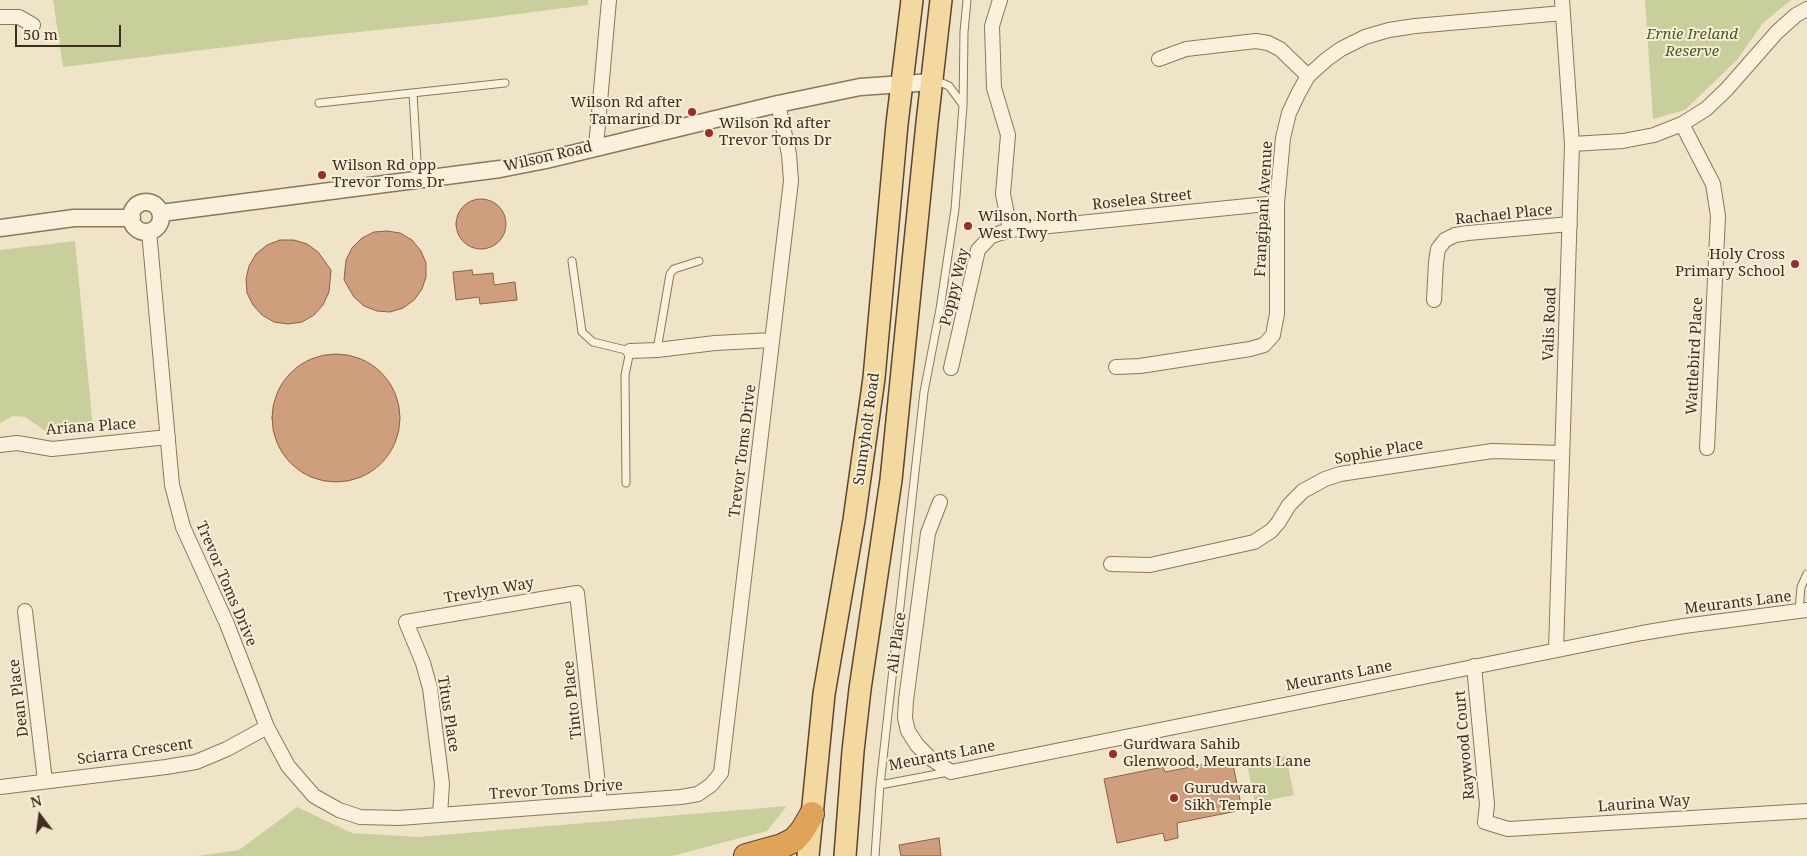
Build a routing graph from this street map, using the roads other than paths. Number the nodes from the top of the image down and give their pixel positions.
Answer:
1 (610, 0) edge
2 (912, 0) edge
3 (941, 0) edge
4 (967, 0) edge
5 (1000, 1) edge
6 (1562, 7) edge
7 (1807, 9) edge
8 (0, 17) edge
9 (33, 25) dead end
10 (1159, 59) dead end
11 (1308, 76) junction
12 (932, 82) junction
13 (505, 83) dead end
14 (902, 84) junction
15 (412, 93) junction
16 (319, 103) dead end
17 (778, 104) junction
18 (963, 106) junction
19 (1682, 124) junction
20 (1572, 144) junction
21 (596, 147) junction
22 (418, 179) junction
23 (1278, 203) junction
24 (161, 213) junction
25 (132, 218) junction
26 (1570, 224) junction
27 (0, 228) edge
28 (1010, 230) junction
29 (149, 231) junction
30 (699, 261) dead end
31 (572, 262) dead end
32 (1434, 300) dead end
33 (772, 340) junction
34 (657, 350) junction
35 (630, 351) junction
36 (951, 368) dead end
37 (1116, 368) dead end
38 (168, 437) junction
39 (0, 446) edge
40 (1707, 448) dead end
41 (1562, 453) junction
42 (626, 482) dead end
43 (940, 502) dead end
44 (1111, 564) dead end
45 (1807, 574) edge
46 (577, 593) joint
47 (25, 611) dead end
48 (1803, 611) edge
49 (406, 622) joint
50 (1556, 650) junction
51 (1474, 666) junction
52 (267, 727) junction
53 (951, 772) junction
54 (45, 781) junction
55 (880, 785) junction
56 (0, 787) edge
57 (600, 803) junction
58 (1807, 811) edge
59 (812, 814) junction
60 (440, 815) junction
61 (1485, 822) joint
62 (746, 856) edge
63 (808, 856) edge
64 (844, 856) edge
65 (875, 856) edge

1 - 21 street
2 - 14 main road, Sunnyholt Road
3 - 12 main road, Sunnyholt Road
4 - 18 lane
5 - 28 street
6 - 11 street, Frangipani Avenue
6 - 20 street, Valis Road
7 - 19 street
8 - 9 street
10 - 11 street
11 - 23 street, Frangipani Avenue
12 - 14 street, Wilson Road
12 - 18 lane
12 - 64 main road, Sunnyholt Road
13 - 15 lane
14 - 17 street, Wilson Road
14 - 59 main road, Sunnyholt Road
15 - 16 lane
15 - 22 lane
17 - 21 street, Wilson Road
17 - 33 street, Trevor Toms Drive
18 - 55 lane
19 - 20 street
19 - 40 street, Wattlebird Place
20 - 26 street, Valis Road
21 - 22 street, Wilson Road
22 - 24 street, Wilson Road
23 - 28 street, Roselea Street
23 - 37 street, Frangipani Avenue
24 - 25 street
24 - 29 street
25 - 27 street
25 - 29 street
26 - 32 street, Rachael Place
26 - 41 street, Valis Road
28 - 36 street, Poppy Way
29 - 38 street, Trevor Toms Drive
30 - 34 lane
31 - 35 lane
33 - 34 street
33 - 57 street, Trevor Toms Drive
34 - 35 street
35 - 42 lane
38 - 39 street, Ariana Place
38 - 52 street, Trevor Toms Drive
41 - 44 street, Sophie Place
41 - 50 street, Valis Road
43 - 53 street, Ali Place
45 - 48 lane
46 - 49 street, Trevlyn Way
46 - 57 street, Tinto Place
47 - 54 street, Dean Place
48 - 50 street, Meurants Lane
49 - 60 street, Titus Place
50 - 51 street, Meurants Lane
51 - 53 street, Meurants Lane
51 - 61 street, Raywood Court
52 - 54 street, Sciarra Crescent
52 - 60 street, Trevor Toms Drive
53 - 55 lane, Meurants Lane
54 - 56 street, Sciarra Crescent
55 - 65 lane
57 - 60 street, Trevor Toms Drive
58 - 61 street, Laurina Way
59 - 62 highway
59 - 63 main road, Sunnyholt Road

